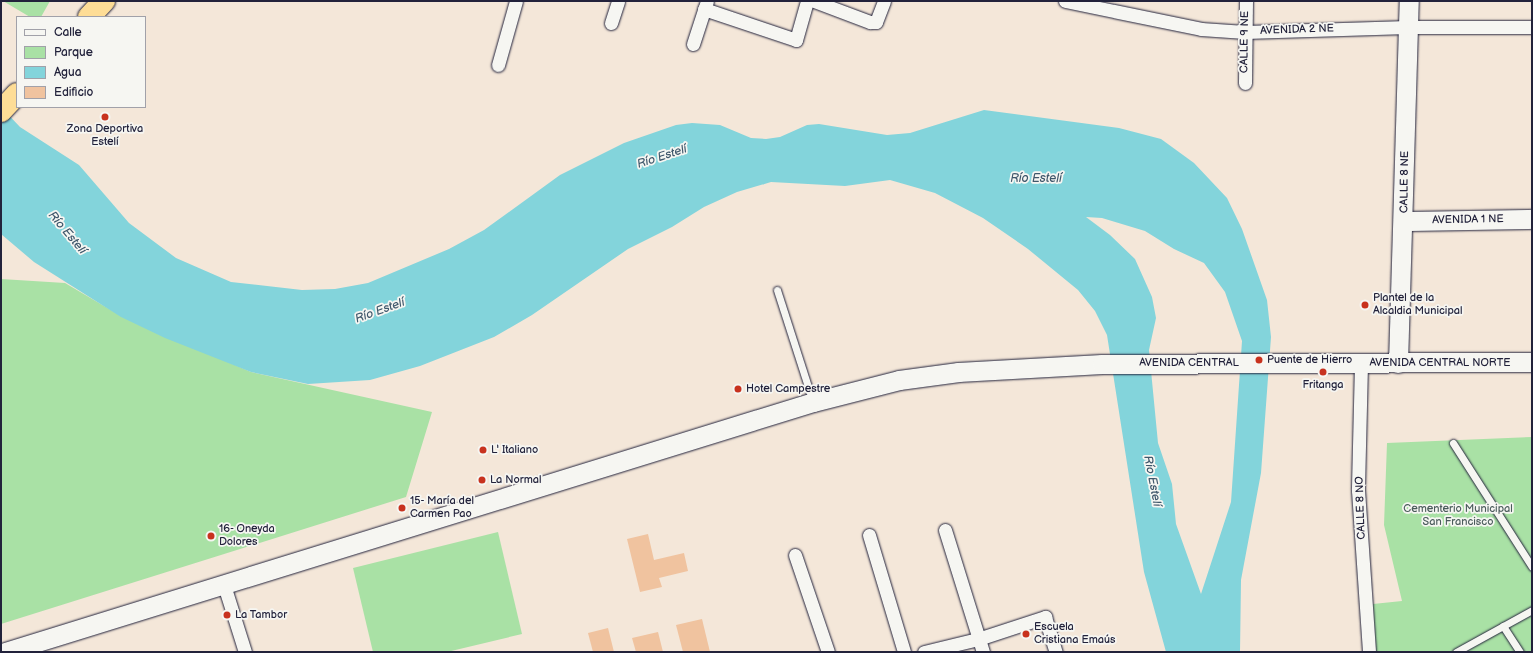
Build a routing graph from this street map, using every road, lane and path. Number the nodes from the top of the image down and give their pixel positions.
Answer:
1 (104, 1) edge
2 (516, 1) edge
3 (618, 1) edge
4 (807, 1) edge
5 (814, 1) edge
6 (884, 1) edge
7 (1065, 1) edge
8 (1246, 1) edge
9 (1409, 1) edge
10 (705, 5) edge
11 (90, 16) edge
12 (611, 23) dead end
13 (1408, 27) junction
14 (1532, 27) edge
15 (1246, 32) junction
16 (692, 44) dead end
17 (498, 65) dead end
18 (1245, 83) dead end
19 (16, 95) edge
20 (1, 111) edge
21 (1532, 219) edge
22 (1404, 221) junction
23 (777, 290) dead end
24 (1299, 362) joint
25 (1532, 362) edge
26 (1398, 363) junction
27 (1362, 364) junction
28 (813, 402) junction
29 (1453, 443) dead end
30 (945, 530) dead end
31 (869, 535) dead end
32 (795, 555) dead end
33 (1532, 567) edge
34 (224, 585) junction
35 (1532, 610) edge
36 (1504, 626) junction
37 (978, 639) junction
38 (5, 652) edge
39 (245, 652) edge
40 (828, 652) edge
41 (904, 652) edge
42 (924, 652) edge
43 (983, 652) edge
44 (1056, 652) edge
45 (1369, 652) edge
46 (1456, 652) edge
47 (1520, 652) edge

1 - 11 highway
2 - 17 street
3 - 12 street
4 - 10 street
5 - 6 street
7 - 15 street, AVENIDA 2 NE
8 - 15 street, CALLE 9 NE
9 - 13 street, CALLE 8 NE
10 - 16 street
13 - 14 street, AVENIDA 2 NE
13 - 15 street, AVENIDA 2 NE
13 - 22 street, CALLE 8 NE
15 - 18 street, CALLE 9 NE
19 - 20 highway
21 - 22 street, AVENIDA 1 NE
22 - 26 street, CALLE 8 NE
23 - 28 lane
24 - 27 street, AVENIDA CENTRAL NORTE
24 - 28 street, AVENIDA CENTRAL
25 - 26 street, AVENIDA CENTRAL NORTE
26 - 27 street, AVENIDA CENTRAL NORTE
27 - 45 street, CALLE 8 NO
28 - 34 street, AVENIDA CENTRAL
29 - 33 lane
30 - 37 street
31 - 41 street
32 - 40 street
34 - 38 street, AVENIDA CENTRAL
34 - 39 street
35 - 36 lane
36 - 46 lane
36 - 47 lane
37 - 42 street
37 - 43 street
37 - 44 street

